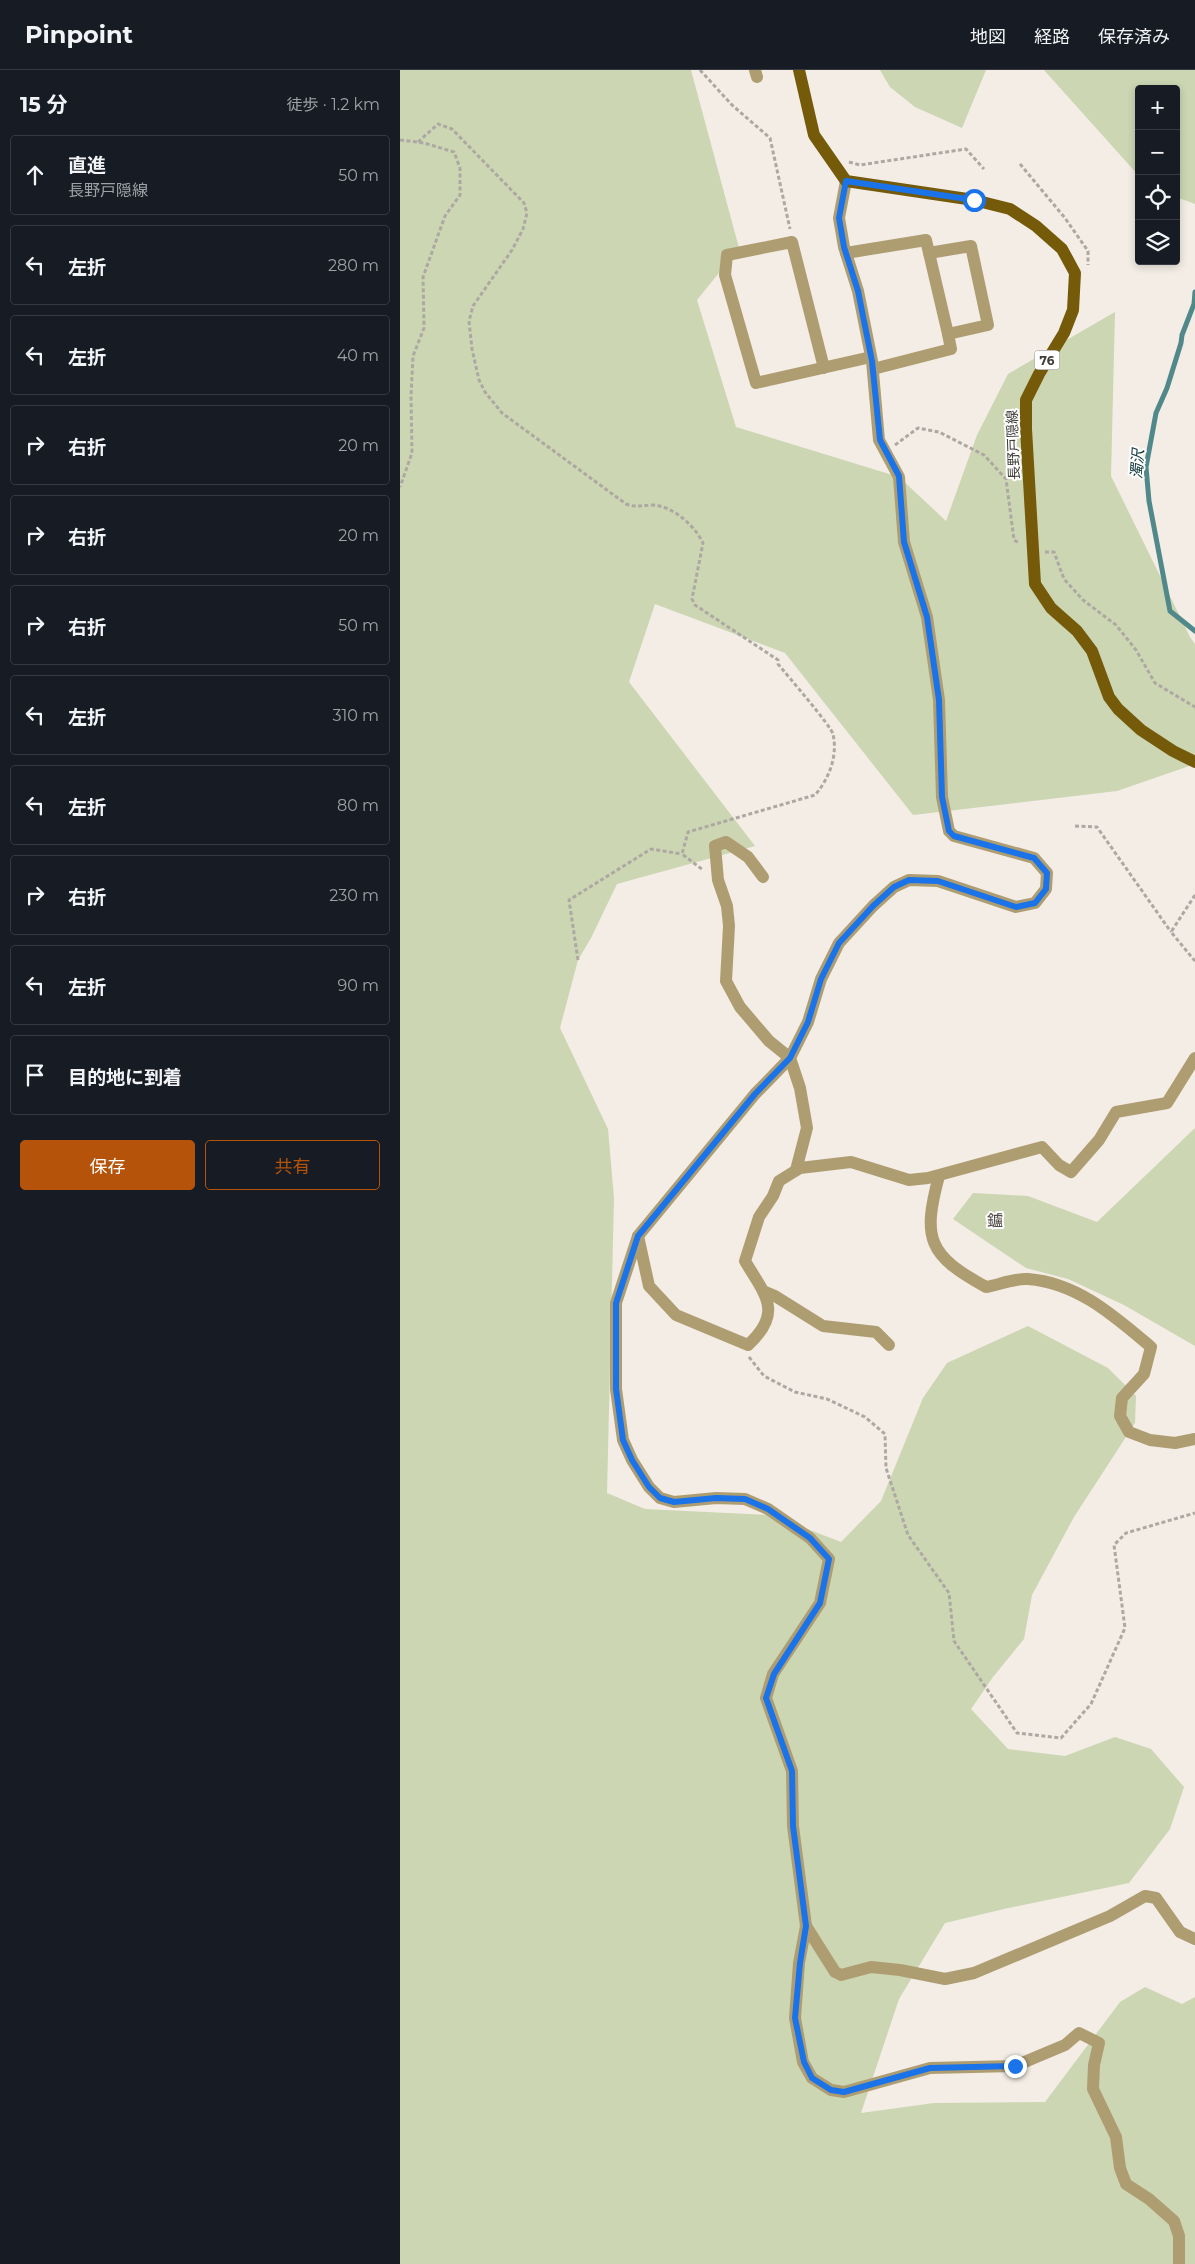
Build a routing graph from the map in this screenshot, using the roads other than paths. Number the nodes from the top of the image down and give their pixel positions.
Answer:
1 (799, 70) edge
2 (846, 181) junction
3 (929, 253) junction
4 (846, 254) junction
5 (948, 334) junction
6 (872, 363) junction
7 (824, 368) junction
8 (1195, 762) edge
9 (763, 877) dead end
10 (790, 1058) junction
11 (1195, 1058) edge
12 (796, 1170) junction
13 (939, 1176) junction
14 (638, 1236) junction
15 (763, 1291) junction
16 (889, 1345) dead end
17 (1195, 1439) edge
18 (806, 1926) junction
19 (1195, 1939) edge
20 (1179, 2264) edge

1 - 2 main road
2 - 4 street
2 - 8 main road, 長野戸隠線 / 76
3 - 4 street
3 - 5 street
3 - 5 street
4 - 6 street
5 - 6 street
6 - 7 street
6 - 10 street
7 - 7 street
9 - 10 street
10 - 12 street
10 - 14 street
11 - 13 street
12 - 13 street
12 - 15 street
13 - 17 street
14 - 15 street
14 - 18 street
15 - 16 street
18 - 19 street
18 - 20 street

